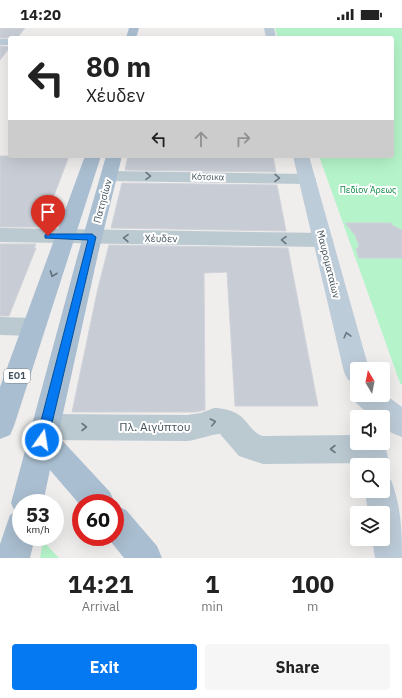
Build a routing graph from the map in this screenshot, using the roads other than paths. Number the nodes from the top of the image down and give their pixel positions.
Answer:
1 (92, 158) edge
2 (113, 158) edge
3 (302, 158) edge
4 (108, 176) junction
5 (307, 178) junction
6 (0, 236) edge
7 (67, 237) junction
8 (92, 237) junction
9 (323, 240) junction
10 (0, 326) edge
11 (33, 327) junction
12 (354, 362) edge
13 (373, 402) edge
14 (402, 424) edge
15 (0, 426) edge
16 (44, 434) junction
17 (373, 452) edge
18 (29, 494) edge
19 (92, 494) edge
20 (381, 498) edge
21 (124, 532) edge
22 (16, 546) edge
23 (13, 558) edge
24 (146, 558) edge
25 (392, 558) edge

1 - 7 main road, ΕΟ1
2 - 4 main road, Πατησίων
3 - 5 main road, Μαυροματαίων
4 -> 5 street, Κότσικα
4 - 8 main road, Πατησίων
5 - 9 main road, Μαυροματαίων
6 - 7 street, Χέυδεν
7 - 8 street, Χέυδεν
7 -> 11 main road, ΕΟ1
9 -> 8 street, Χέυδεν
8 - 16 main road, Πατησίων
12 -> 9 main road, Μαυροματαίων
10 - 11 street
11 - 15 main road, ΕΟ1
13 - 14 main road
16 - 17 street, Πλ. Αιγύπτου
16 - 18 main road, Πατησίων
16 - 19 main road
20 - 25 main road
21 - 24 main road
22 - 23 main road

